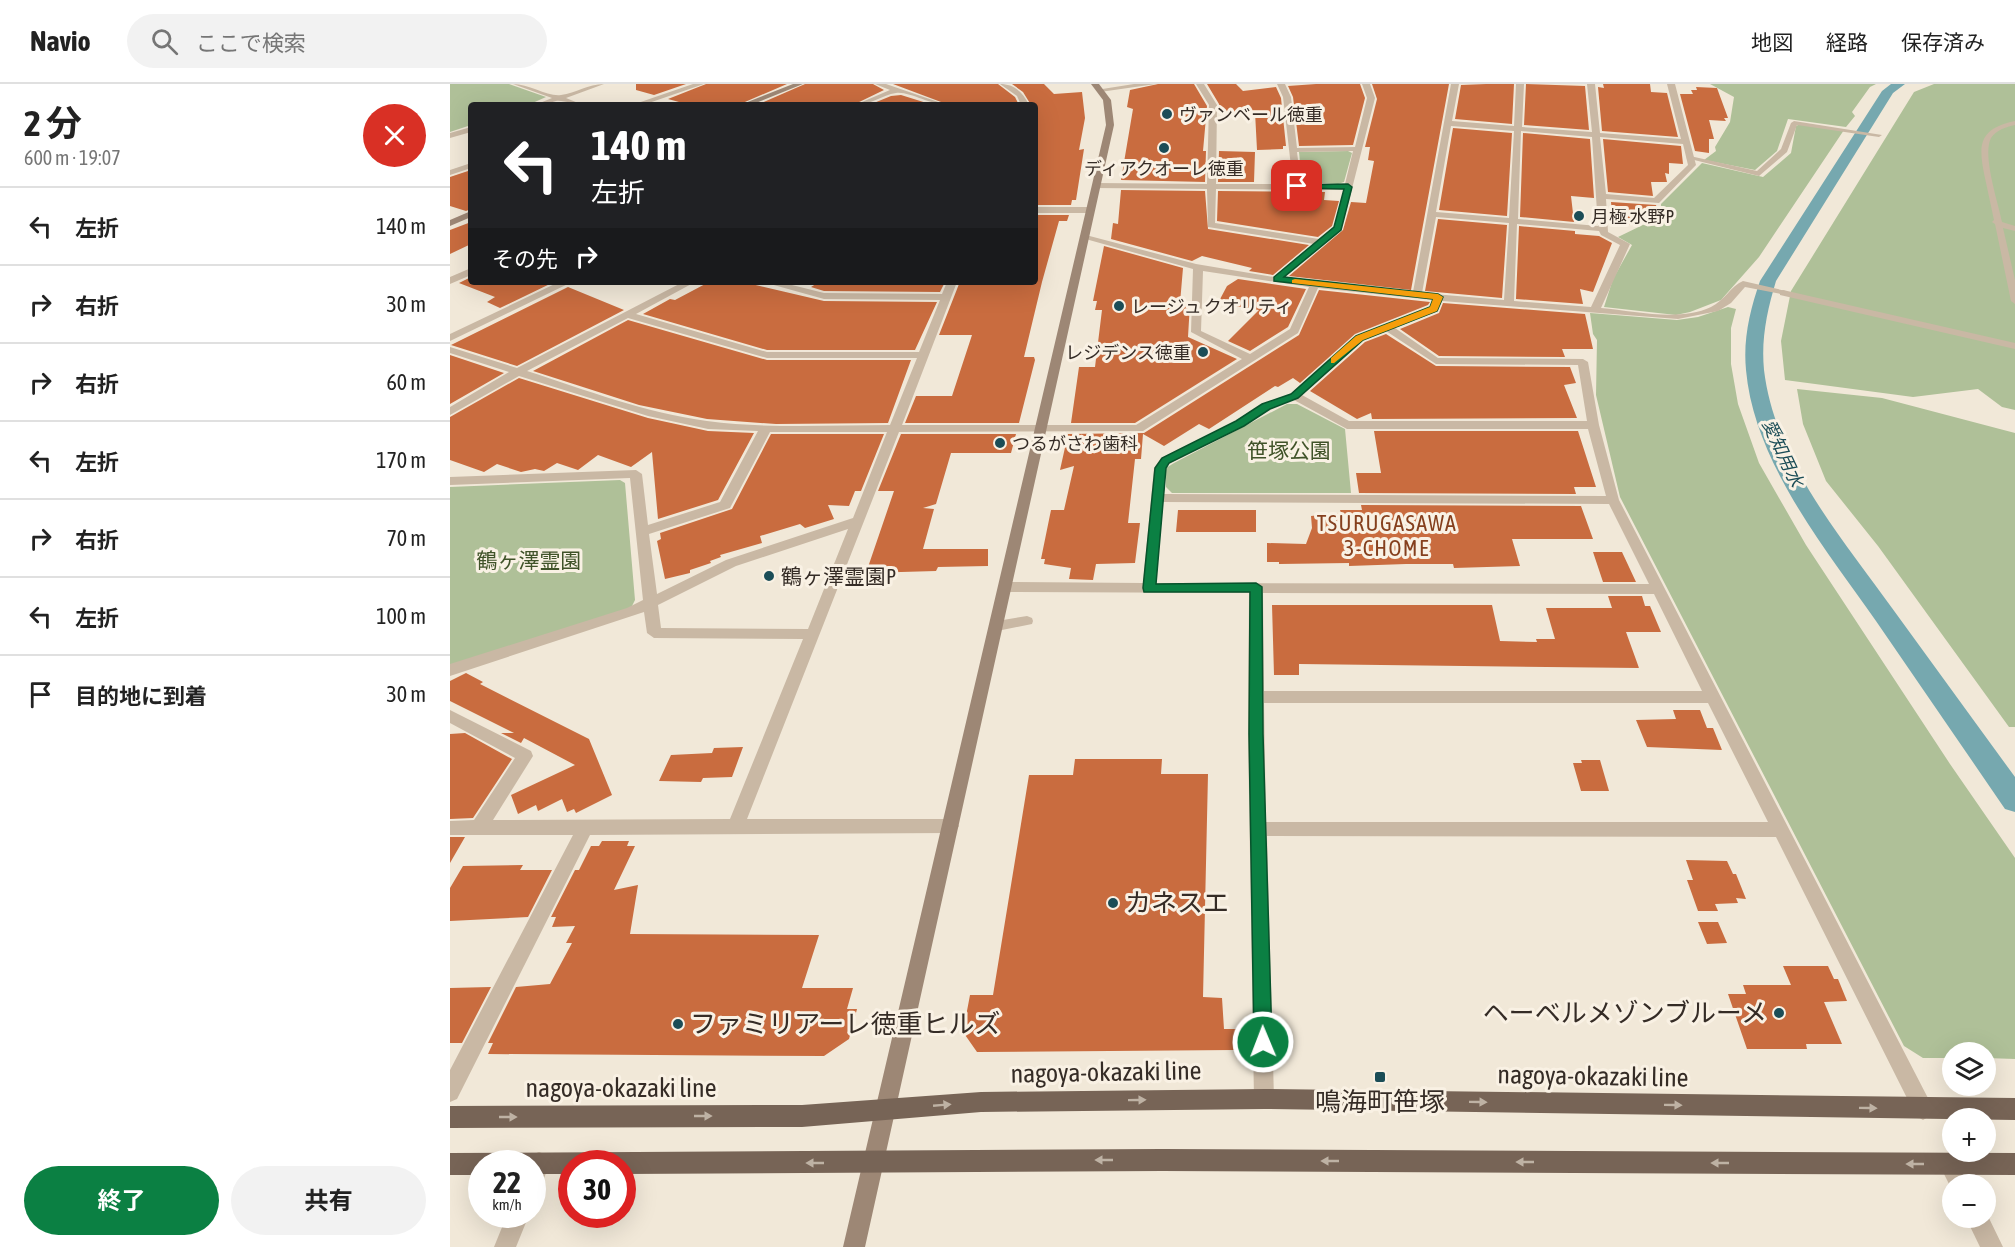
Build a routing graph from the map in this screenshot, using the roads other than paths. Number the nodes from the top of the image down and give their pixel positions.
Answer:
1 (517, 84) edge
2 (600, 84) edge
3 (700, 84) edge
4 (799, 84) edge
5 (879, 84) edge
6 (1004, 84) edge
7 (1152, 84) edge
8 (1200, 84) edge
9 (1281, 84) edge
10 (1366, 84) edge
11 (1455, 84) edge
12 (1520, 84) edge
13 (1591, 84) edge
14 (1671, 84) edge
15 (1098, 87) edge
16 (897, 90) junction
17 (558, 98) junction
18 (547, 102) edge
19 (570, 102) edge
20 (645, 102) edge
21 (752, 102) edge
22 (867, 102) edge
23 (934, 102) edge
24 (1023, 102) edge
25 (1448, 123) junction
26 (2015, 123) edge
27 (1519, 129) junction
28 (468, 130) edge
29 (1596, 135) junction
30 (1879, 135) dead end
31 (450, 136) edge
32 (1686, 142) junction
33 (1358, 149) junction
34 (1293, 150) junction
35 (1690, 158) junction
36 (468, 166) edge
37 (450, 173) edge
38 (1097, 186) junction
39 (1297, 186) junction
40 (1211, 187) junction
41 (1348, 187) junction
42 (1602, 196) junction
43 (1038, 210) edge
44 (1091, 210) junction
45 (1432, 214) junction
46 (468, 215) edge
47 (1514, 221) junction
48 (1996, 222) junction
49 (450, 223) edge
50 (1603, 229) junction
51 (2015, 229) edge
52 (1085, 236) junction
53 (1322, 242) junction
54 (1198, 266) junction
55 (468, 272) edge
56 (1277, 279) junction
57 (450, 281) edge
58 (1315, 284) junction
59 (561, 285) edge
60 (684, 285) edge
61 (780, 285) edge
62 (951, 285) edge
63 (1783, 293) joint
64 (1417, 296) junction
65 (946, 297) junction
66 (1438, 297) junction
67 (2015, 301) edge
68 (1509, 303) junction
69 (1595, 310) junction
70 (627, 315) junction
71 (1387, 327) junction
72 (450, 338) edge
73 (2015, 346) edge
74 (450, 350) edge
75 (924, 355) junction
76 (1251, 359) junction
77 (519, 371) junction
78 (1294, 396) junction
79 (450, 411) edge
80 (1593, 425) junction
81 (1043, 427) junction
82 (766, 428) junction
83 (895, 428) junction
84 (450, 481) edge
85 (1158, 498) junction
86 (1613, 500) junction
87 (858, 521) junction
88 (642, 532) junction
89 (1006, 587) junction
90 (1256, 587) junction
91 (1149, 588) junction
92 (1658, 589) junction
93 (651, 603) junction
94 (1026, 624) dead end
95 (997, 626) junction
96 (812, 634) junction
97 (450, 670) edge
98 (1256, 697) junction
99 (1712, 697) junction
100 (450, 716) edge
101 (736, 826) junction
102 (951, 826) junction
103 (450, 828) edge
104 (479, 828) junction
105 (585, 828) junction
106 (1258, 829) junction
107 (1780, 830) junction
108 (450, 1092) edge
109 (1264, 1099) junction
110 (1923, 1109) junction
111 (2015, 1109) edge
112 (884, 1111) junction
113 (450, 1117) edge
114 (873, 1162) junction
115 (450, 1164) edge
116 (1950, 1164) junction
117 (2015, 1164) edge
118 (468, 1166) edge
119 (546, 1172) edge
120 (1955, 1174) edge
121 (513, 1228) edge
122 (1982, 1228) edge
123 (505, 1247) edge
124 (854, 1247) edge
125 (1992, 1247) edge

1 - 17 street
2 - 17 street
3 - 20 street
4 - 21 street
5 - 16 street
6 - 24 street
7 - 15 street
8 - 40 street
9 - 34 street
10 - 33 street
11 - 25 street
12 - 27 street
13 - 29 street
14 - 32 street
15 - 38 street
16 - 22 street
16 - 23 street
17 - 18 street
17 - 19 street
25 - 27 street
25 - 45 street
26 - 48 lane
27 - 29 street
27 - 47 street
28 - 31 street
29 - 32 street
29 - 42 street
30 - 35 lane
32 - 35 street
33 - 34 street
33 - 41 street
34 - 39 street
35 - 42 street
36 - 37 street
38 - 40 street
38 - 44 street
39 - 40 street
39 - 41 street
40 - 53 street
41 - 53 street
42 - 50 street
43 - 44 street
44 - 52 street
45 - 47 street
45 - 64 street
46 - 49 street
47 - 50 street
47 - 68 street
48 - 51 lane
48 - 67 lane
50 - 69 street
52 - 54 street
52 - 81 street
53 - 56 street
54 - 56 street
54 - 76 street
55 - 57 street
56 - 58 street
58 - 64 street
58 - 76 street
59 - 72 street
60 - 70 street
61 - 65 street
62 - 65 street
63 - 69 street
63 - 73 lane
64 - 66 street
65 - 75 street
66 - 68 street
66 - 71 street
68 - 69 street
70 - 75 street
70 - 77 street
71 - 78 street
71 - 80 street
74 - 77 street
75 - 83 street
76 - 81 street
77 - 79 street
77 - 82 street
78 - 80 street
78 - 85 street
80 - 86 street
81 - 83 street
81 - 89 street
82 - 83 street
82 - 88 street
83 - 87 street
84 - 88 street
85 - 86 street
85 - 91 street
86 - 92 street
87 - 93 street
87 - 96 street
88 - 93 street
89 - 91 street
89 - 95 street
90 - 91 street
90 - 92 street
90 - 98 street
92 - 99 street
93 - 96 street
93 - 97 street
94 - 95 lane
95 - 102 street
96 - 101 street
98 - 99 street
98 - 106 street
99 - 107 street
100 - 104 street
101 - 102 street
101 - 105 street
102 - 112 street
103 - 104 street
104 - 105 street
105 - 108 street
106 - 107 street
106 - 109 street
107 - 110 street
109 -> 110 main road, nagoya-okazaki line
112 -> 109 main road, nagoya-okazaki line
110 - 111 main road, nagoya-okazaki line
113 -> 112 main road, nagoya-okazaki line
112 - 114 street
116 -> 114 main road
114 -> 119 main road
114 - 124 street
115 - 118 main road
116 - 117 main road
116 - 120 street
121 - 123 street
122 - 125 street

